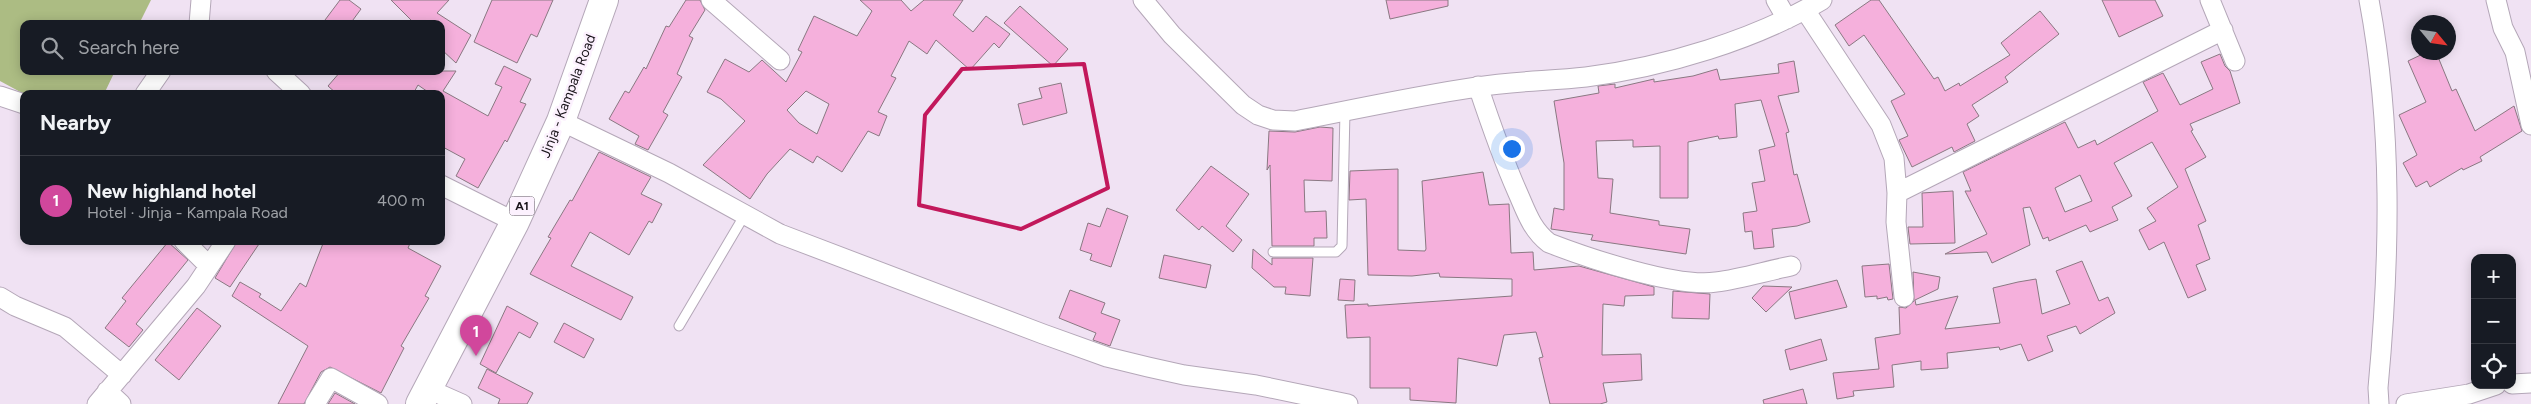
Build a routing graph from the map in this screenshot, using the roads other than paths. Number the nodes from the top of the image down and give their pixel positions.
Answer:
1 (201, 0) edge
2 (604, 0) edge
3 (712, 0) edge
4 (1143, 0) edge
5 (1776, 0) edge
6 (1822, 0) edge
7 (2210, 0) edge
8 (2369, 0) edge
9 (2496, 0) edge
10 (1805, 10) junction
11 (1787, 19) junction
12 (199, 20) edge
13 (2223, 30) junction
14 (2523, 52) edge
15 (780, 60) dead end
16 (2235, 60) dead end
17 (158, 75) edge
18 (280, 75) edge
19 (1478, 86) junction
20 (148, 90) edge
21 (297, 90) edge
22 (0, 96) edge
23 (20, 103) edge
24 (1345, 111) junction
25 (561, 121) junction
26 (2531, 125) edge
27 (445, 187) edge
28 (1897, 193) junction
29 (744, 216) junction
30 (515, 222) junction
31 (188, 245) edge
32 (223, 245) edge
33 (1273, 252) dead end
34 (208, 266) junction
35 (1791, 266) dead end
36 (1904, 296) dead end
37 (0, 297) edge
38 (679, 326) dead end
39 (122, 375) junction
40 (2531, 383) edge
41 (2516, 384) edge
42 (2484, 389) edge
43 (424, 396) edge
44 (108, 400) edge
45 (315, 404) edge
46 (378, 404) edge
47 (462, 404) edge
48 (1348, 404) edge
49 (2379, 404) edge
50 (2406, 404) edge

1 - 12 street
2 - 25 highway, Jinja - Kampala Road / A1
3 - 15 street
4 - 24 street
5 - 11 street
6 - 10 street
7 - 13 street
8 - 49 street
9 - 14 street
10 - 11 street
10 - 28 street
11 - 19 street
13 - 16 street
13 - 28 street
14 - 26 street
17 - 20 street
18 - 21 street
19 - 24 street
19 - 35 street
22 - 23 street
24 - 33 lane
25 - 29 street
25 - 30 highway, Jinja - Kampala Road / A1
27 - 30 street
28 - 36 street
29 - 38 lane
29 - 48 street
30 - 43 highway, Jinja - Kampala Road / A1
31 - 34 street
32 - 34 street
34 - 39 street
37 - 39 street
39 - 44 street
40 - 41 street
42 - 50 street
43 - 47 street
45 - 46 street

